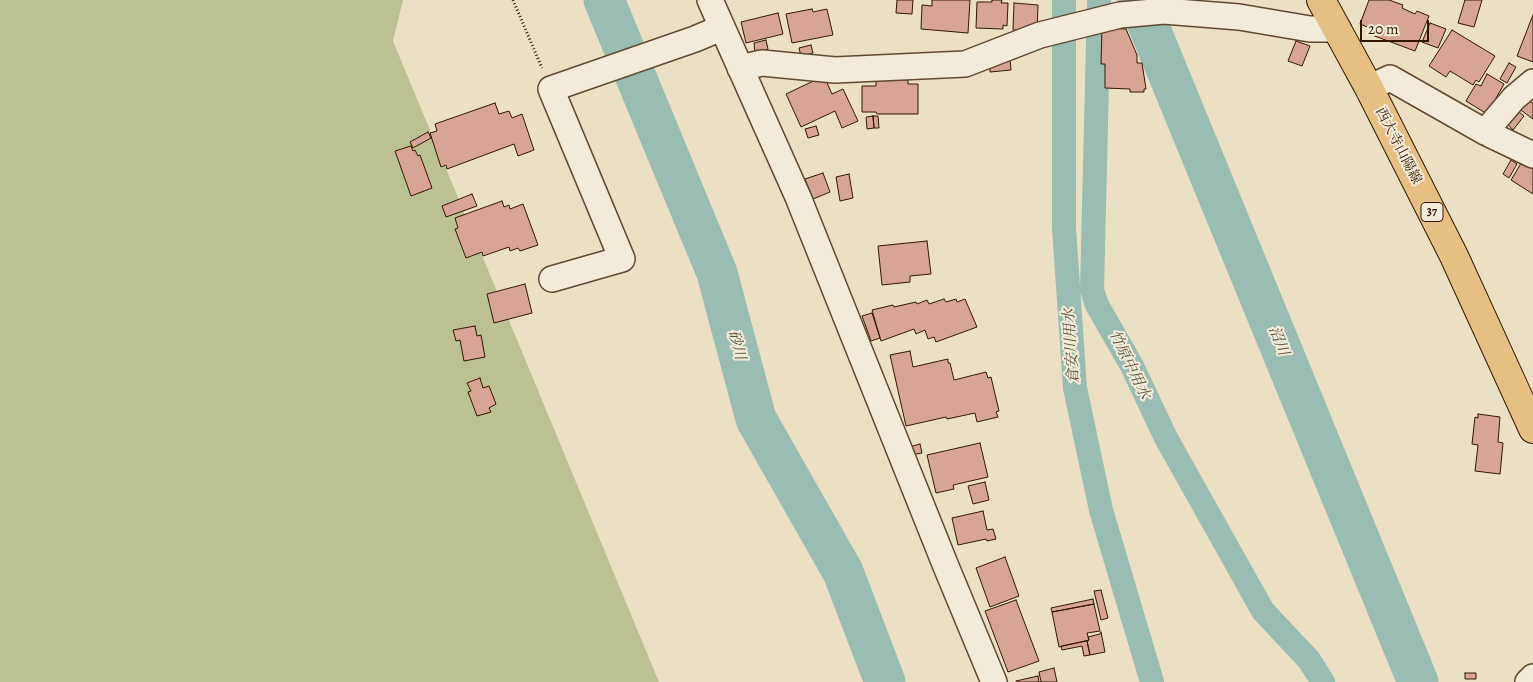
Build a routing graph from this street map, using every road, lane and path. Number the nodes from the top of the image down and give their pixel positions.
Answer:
1 (513, 0) edge
2 (710, 0) edge
3 (1321, 0) edge
4 (721, 28) junction
5 (1338, 29) junction
6 (740, 68) junction
7 (1533, 82) edge
8 (556, 87) junction
9 (1369, 88) junction
10 (1485, 132) junction
11 (1533, 155) edge
12 (552, 279) dead end
13 (1533, 430) edge
14 (1533, 677) edge
15 (994, 682) edge
16 (1528, 682) edge

1 - 8 path
2 - 4 street
3 - 5 main road, 西大寺山陽線 / 37
4 - 6 street
4 - 8 street
5 - 6 street
5 - 9 main road, 西大寺山陽線 / 37
6 - 15 street
7 - 10 street
8 - 12 street
9 - 10 street
9 - 13 main road, 西大寺山陽線 / 37
10 - 11 street
14 - 16 street

